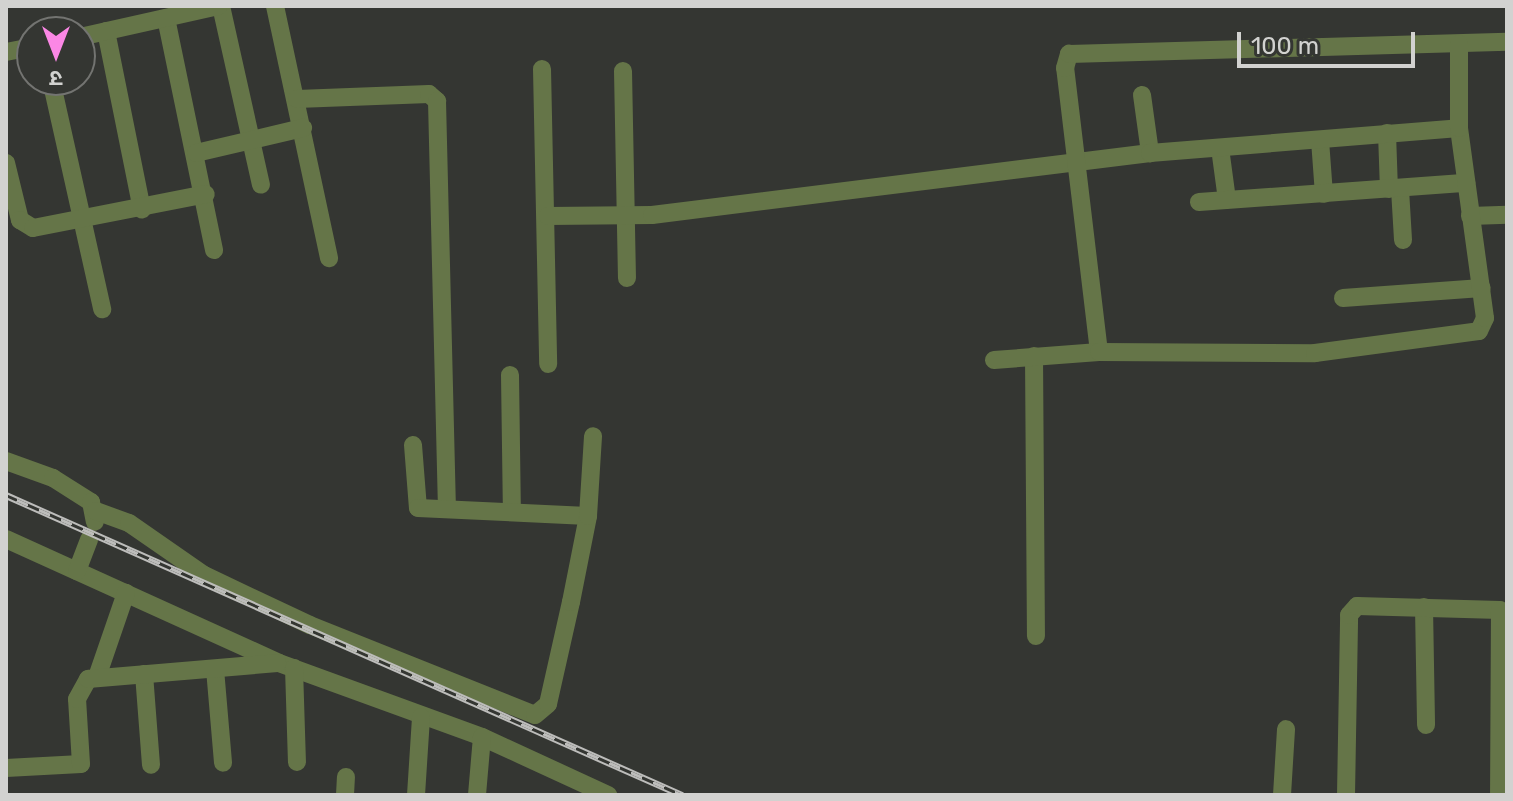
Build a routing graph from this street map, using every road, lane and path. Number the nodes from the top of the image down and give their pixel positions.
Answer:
1 (220, 6) edge
2 (275, 6) edge
3 (166, 18) junction
4 (106, 31) junction
5 (96, 33) edge
6 (1507, 42) edge
7 (1459, 44) junction
8 (542, 69) dead end
9 (623, 71) dead end
10 (1142, 95) dead end
11 (54, 96) edge
12 (297, 99) junction
13 (303, 128) junction
14 (1459, 128) junction
15 (1387, 133) junction
16 (251, 140) junction
17 (1320, 140) junction
18 (1220, 148) junction
19 (196, 153) junction
20 (1150, 153) junction
21 (6, 163) edge
22 (1080, 166) junction
23 (1466, 183) junction
24 (261, 185) dead end
25 (1395, 189) junction
26 (206, 194) junction
27 (1324, 194) junction
28 (1227, 200) junction
29 (1199, 202) dead end
30 (142, 209) junction
31 (625, 215) junction
32 (1507, 215) edge
33 (548, 216) junction
34 (1470, 216) junction
35 (80, 220) junction
36 (1403, 240) dead end
37 (214, 250) dead end
38 (329, 258) dead end
39 (627, 278) dead end
40 (1482, 288) junction
41 (1343, 298) dead end
42 (102, 309) dead end
43 (1099, 352) junction
44 (1034, 356) junction
45 (994, 360) dead end
46 (548, 364) dead end
47 (510, 375) dead end
48 (593, 436) dead end
49 (413, 445) dead end
50 (6, 461) edge
51 (447, 508) junction
52 (512, 512) junction
53 (588, 516) junction
54 (93, 524) junction
55 (6, 539) edge
56 (77, 571) junction
57 (126, 593) junction
58 (1424, 607) junction
59 (1036, 636) dead end
60 (287, 665) junction
61 (215, 669) junction
62 (144, 674) junction
63 (97, 677) junction
64 (421, 717) junction
65 (1426, 725) dead end
66 (1286, 729) dead end
67 (482, 737) junction
68 (297, 762) dead end
69 (223, 763) dead end
70 (151, 765) dead end
71 (6, 768) edge
72 (416, 795) edge
73 (477, 795) edge
74 (608, 795) edge
75 (1282, 795) edge
76 (1346, 795) edge
77 (1499, 795) edge

1 - 3 street
1 - 16 street
2 - 12 street
3 - 4 street
3 - 19 street
4 - 5 street
4 - 30 street
6 - 7 street
7 - 14 street
7 - 22 street
8 - 33 street
9 - 31 street
10 - 20 street
11 - 35 street
12 - 13 street
12 - 51 street
13 - 16 street
13 - 38 street
14 - 15 street
14 - 23 street
15 - 17 street
15 - 25 street
16 - 19 street
16 - 24 street
17 - 18 street
17 - 27 street
18 - 20 street
18 - 28 street
19 - 26 street
20 - 22 street
21 - 35 street
22 - 31 street
22 - 43 street
23 - 25 street
23 - 34 street
25 - 27 street
25 - 36 street
26 - 30 street
26 - 37 street
27 - 28 street
28 - 29 street
30 - 35 street
31 - 33 street
31 - 39 street
32 - 34 street
33 - 46 street
34 - 40 street
35 - 42 street
40 - 41 street
40 - 43 street
43 - 44 street
44 - 45 street
44 - 59 street
47 - 52 street
48 - 53 street
49 - 51 street
50 - 54 street
51 - 52 street
52 - 53 street
53 - 54 street
54 - 56 street
55 - 56 street
56 - 57 street
57 - 60 street
57 - 63 street
58 - 65 street
58 - 76 street
58 - 77 street
60 - 61 street
60 - 64 street
60 - 68 street
61 - 62 street
61 - 69 street
62 - 63 street
62 - 70 street
63 - 71 street
64 - 67 street
64 - 72 street
66 - 75 street
67 - 73 street
67 - 74 street

